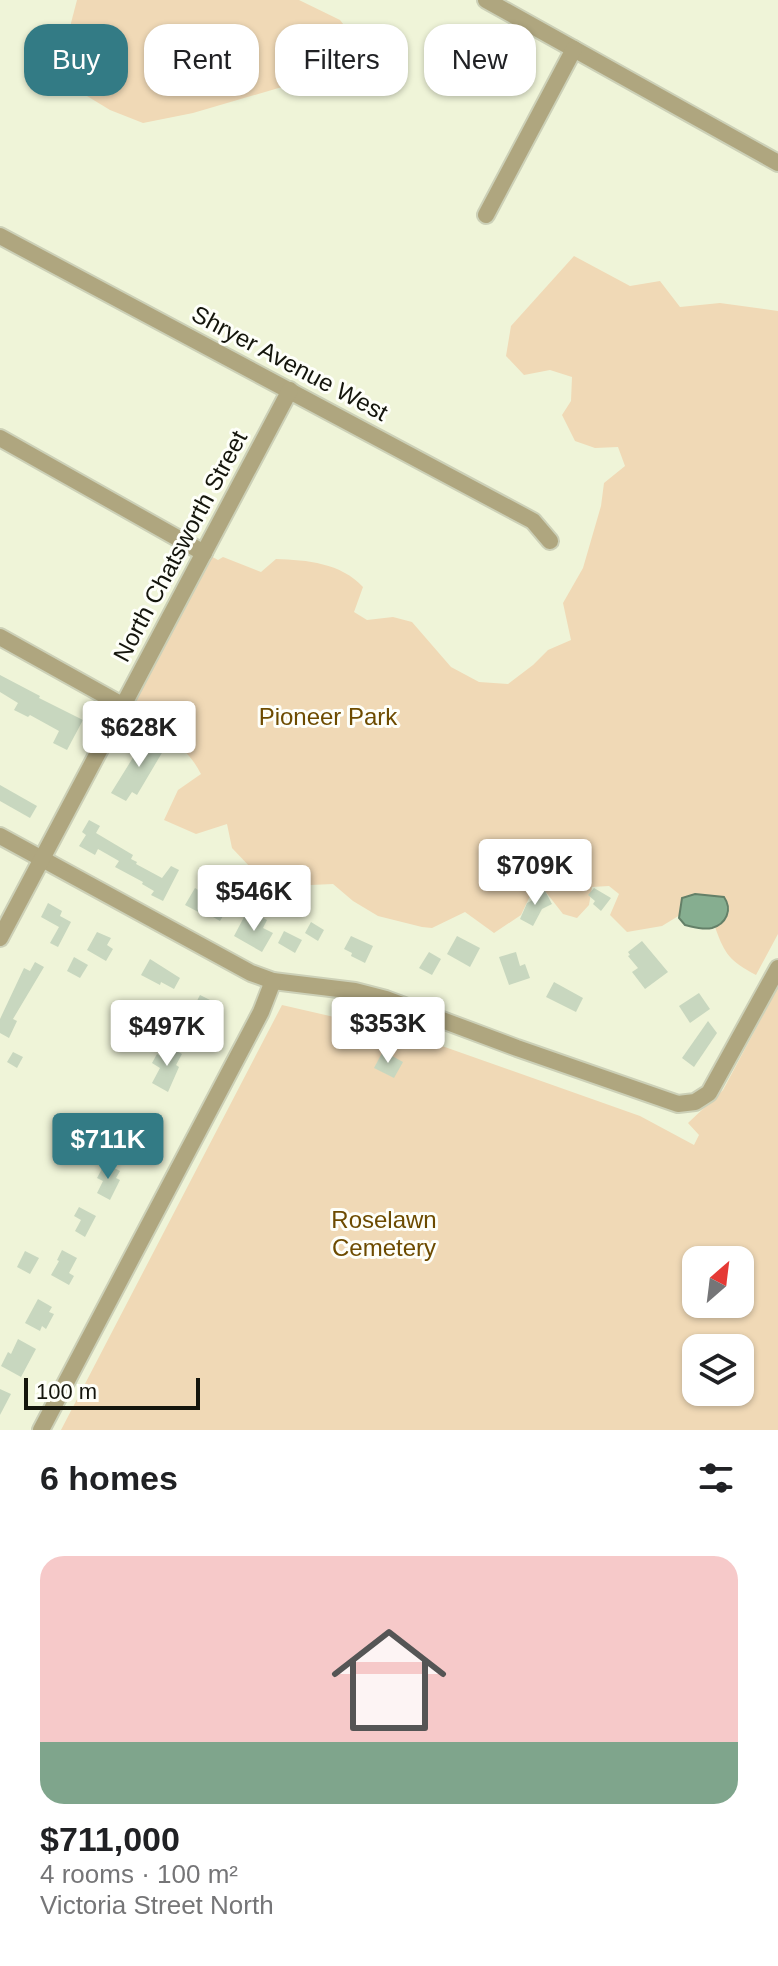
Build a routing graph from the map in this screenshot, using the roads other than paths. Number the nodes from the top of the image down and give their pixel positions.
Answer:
1 (486, 0) edge
2 (574, 49) junction
3 (778, 163) edge
4 (486, 215) dead end
5 (0, 236) edge
6 (290, 390) junction
7 (0, 438) edge
8 (550, 541) dead end
9 (204, 553) junction
10 (0, 637) edge
11 (122, 705) junction
12 (0, 836) edge
13 (41, 859) junction
14 (0, 938) edge
15 (778, 968) edge
16 (273, 981) junction
17 (41, 1430) edge

1 - 2 street
2 - 3 street
2 - 4 street
5 - 6 street, Shryer Avenue West
6 - 8 street, Shryer Avenue West
6 - 9 street, North Chatsworth Street
7 - 9 street
9 - 11 street, North Chatsworth Street
10 - 11 street
11 - 13 street, North Chatsworth Street
12 - 13 street
13 - 14 street, North Chatsworth Street
13 - 16 street
15 - 16 street
16 - 17 street

